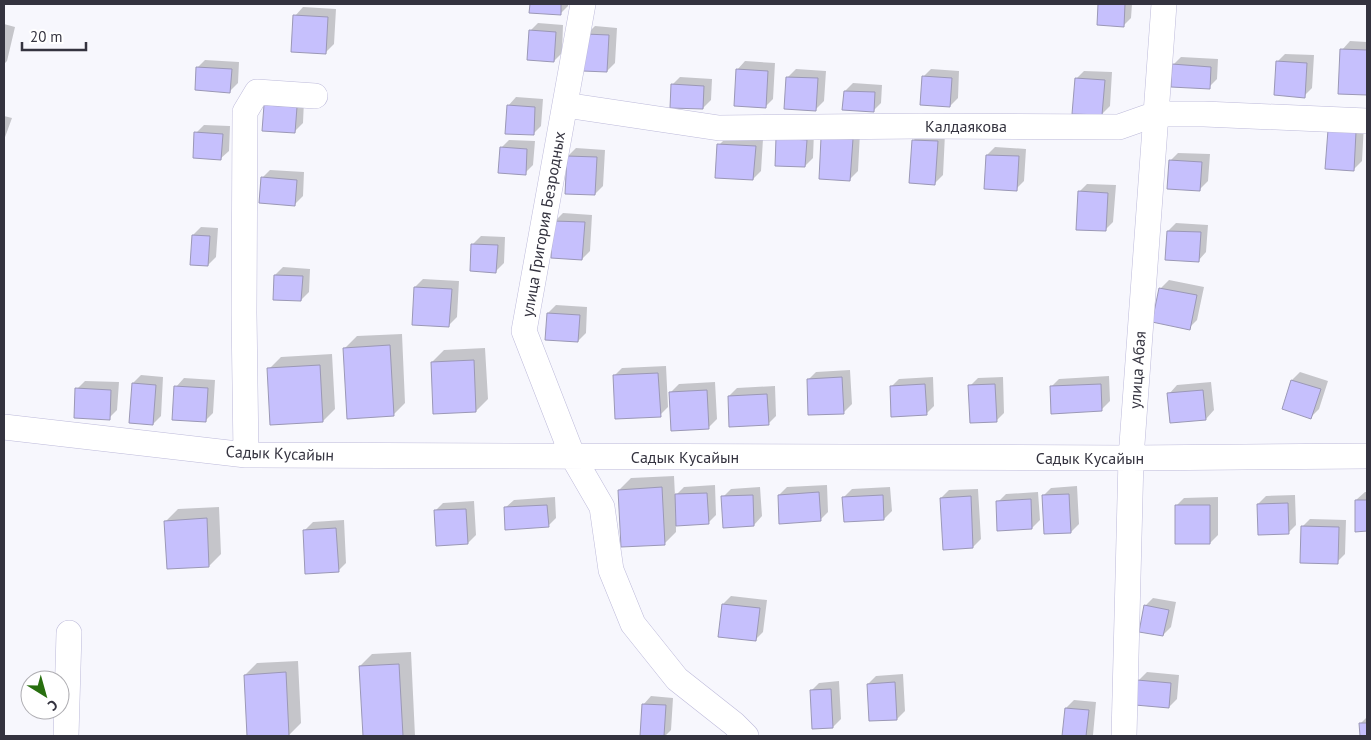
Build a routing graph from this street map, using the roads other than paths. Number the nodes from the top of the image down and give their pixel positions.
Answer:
1 (583, 4) edge
2 (1164, 4) edge
3 (315, 96) dead end
4 (565, 105) junction
5 (1156, 114) junction
6 (1367, 121) edge
7 (4, 428) edge
8 (246, 455) junction
9 (1367, 456) edge
10 (573, 457) junction
11 (1131, 458) junction
12 (69, 633) dead end
13 (66, 736) edge
14 (746, 736) edge
15 (1124, 736) edge

1 - 4 street, улица Григория Безродных
2 - 5 street, улица Абая
3 - 8 street
4 - 5 street, Калдаякова
4 - 10 street, улица Григория Безродных
5 - 6 street, Калдаякова
5 - 11 street, улица Абая
7 - 8 street, Садык Кусайын
8 - 10 street, Садык Кусайын
9 - 11 street, Садык Кусайын
10 - 11 street, Садык Кусайын
10 - 14 street, улица Григория Безродных
11 - 15 street, улица Абая
12 - 13 street

